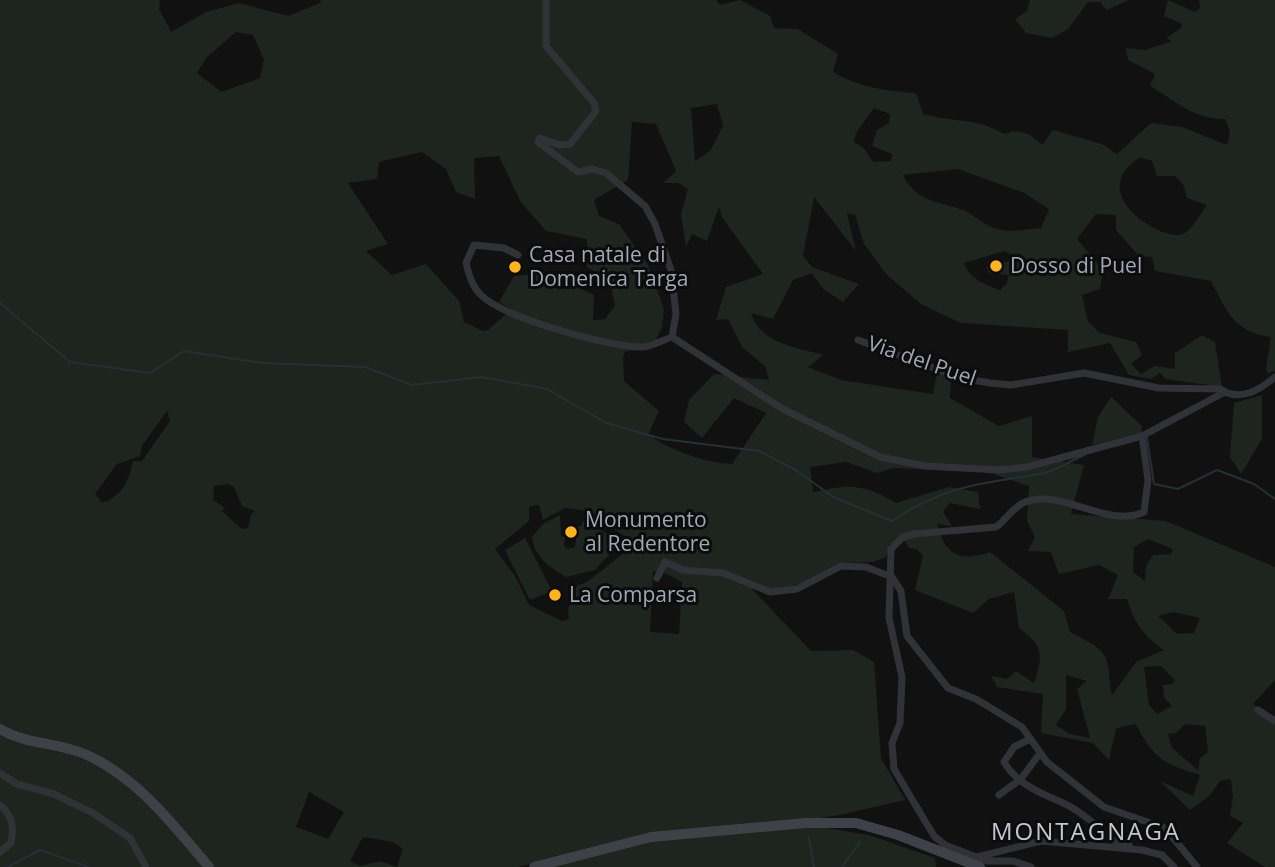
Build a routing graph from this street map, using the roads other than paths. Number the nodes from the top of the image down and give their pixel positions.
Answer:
1 (546, 0) edge
2 (518, 255) dead end
3 (672, 337) junction
4 (858, 340) dead end
5 (1275, 377) edge
6 (1225, 392) junction
7 (1142, 436) junction
8 (892, 577) junction
9 (657, 578) dead end
10 (1258, 710) dead end
11 (1275, 721) edge
12 (0, 729) edge
13 (1030, 739) junction
14 (1040, 753) junction
15 (0, 773) edge
16 (1021, 779) junction
17 (999, 794) dead end
18 (0, 805) edge
19 (1142, 850) junction
20 (0, 852) edge
21 (975, 862) edge
22 (146, 867) edge
23 (209, 867) edge
24 (534, 867) edge
25 (1031, 867) edge
26 (1174, 867) edge
27 (1197, 867) edge

1 - 3 street
2 - 3 street
3 - 7 street
4 - 6 street, Via del Puel
5 - 6 street
6 - 7 street
7 - 8 street
8 - 9 street
8 - 13 street
8 - 21 street
10 - 11 street
12 - 23 main road
13 - 14 street
13 - 16 street
14 - 16 street
14 - 27 street
15 - 22 street
16 - 17 street
16 - 19 street
18 - 20 street
19 - 21 street
19 - 26 street
21 - 24 main road
21 - 25 street

